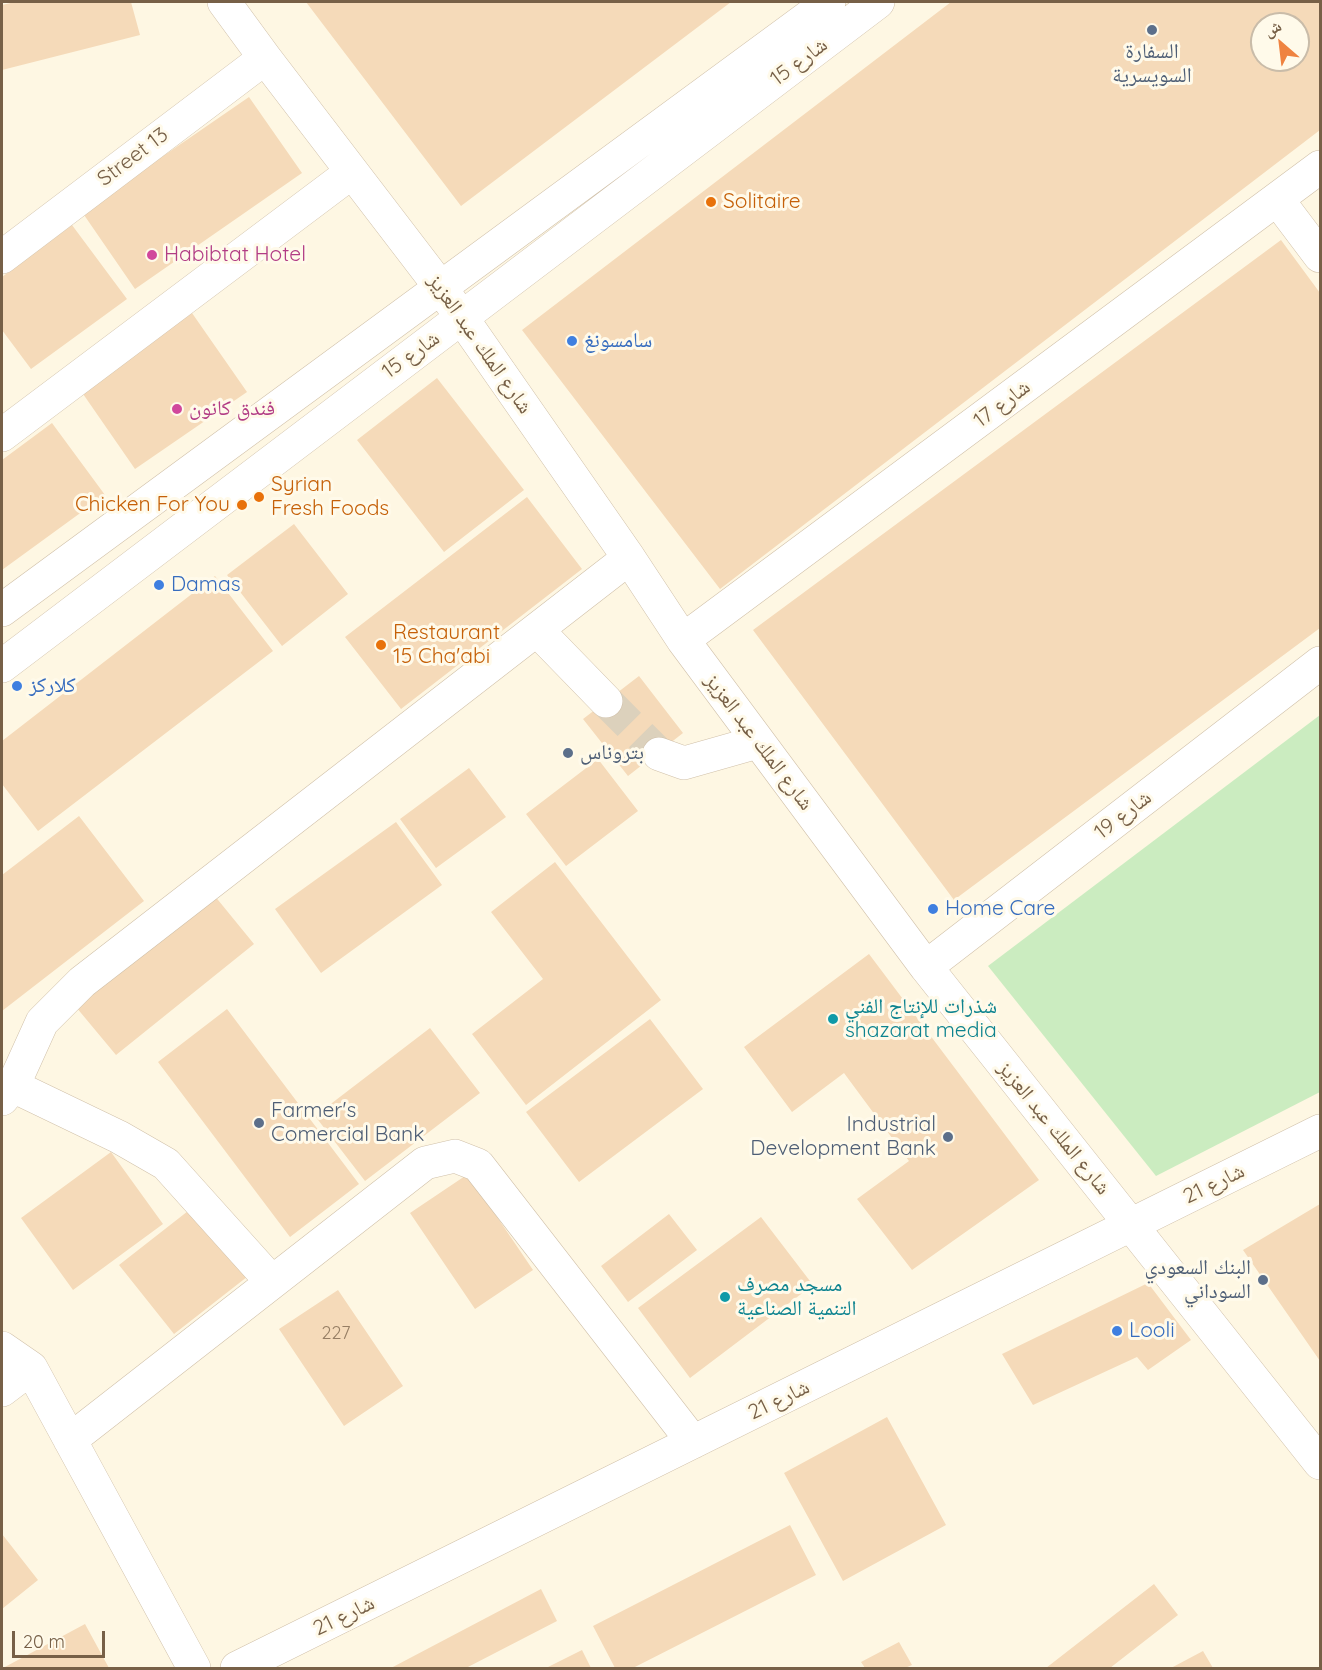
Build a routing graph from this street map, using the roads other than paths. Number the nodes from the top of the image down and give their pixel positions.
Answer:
1 (224, 2) edge
2 (830, 2) edge
3 (878, 2) edge
4 (265, 58) junction
5 (1320, 167) edge
6 (352, 172) junction
7 (1277, 199) junction
8 (1320, 256) edge
9 (2, 257) edge
10 (441, 288) junction
11 (463, 318) junction
12 (2, 435) edge
13 (629, 558) junction
14 (2, 610) edge
15 (537, 630) junction
16 (683, 640) junction
17 (1320, 663) edge
18 (2, 666) edge
19 (606, 700) tunnel mouth
20 (758, 742) junction
21 (659, 754) tunnel mouth
22 (926, 967) junction
23 (7, 1093) edge
24 (1320, 1131) edge
25 (1131, 1225) junction
26 (272, 1282) junction
27 (2, 1348) edge
28 (31, 1368) junction
29 (2, 1390) edge
30 (70, 1440) junction
31 (693, 1442) junction
32 (1320, 1463) edge
33 (194, 1668) edge
34 (237, 1668) edge

1 - 4 street, شارع الملك عبد العزيز
2 - 10 street, شارع 15
3 - 11 street, شارع 15
4 - 6 street, شارع الملك عبد العزيز
4 - 9 street, Street 13
5 - 7 street, شارع 17
6 - 10 street, شارع الملك عبد العزيز
6 - 12 street
7 - 8 street
7 - 16 street, شارع 17
10 - 11 street, شارع الملك عبد العزيز
10 - 14 street, شارع 15
11 - 13 street, شارع الملك عبد العزيز
11 - 18 street, شارع 15
13 - 15 street
13 - 16 street, شارع الملك عبد العزيز
15 - 19 street
15 - 23 street
16 - 20 street, شارع الملك عبد العزيز
17 - 22 street, شارع 19
20 - 21 street
20 - 22 street, شارع الملك عبد العزيز
22 - 25 street, شارع الملك عبد العزيز
23 - 26 street
24 - 25 street, شارع 21
25 - 31 street, شارع 21
25 - 32 street, شارع الملك عبد العزيز
26 - 30 street
26 - 31 street
27 - 28 street
28 - 29 street
28 - 30 street
30 - 33 street
31 - 34 street, شارع 21

